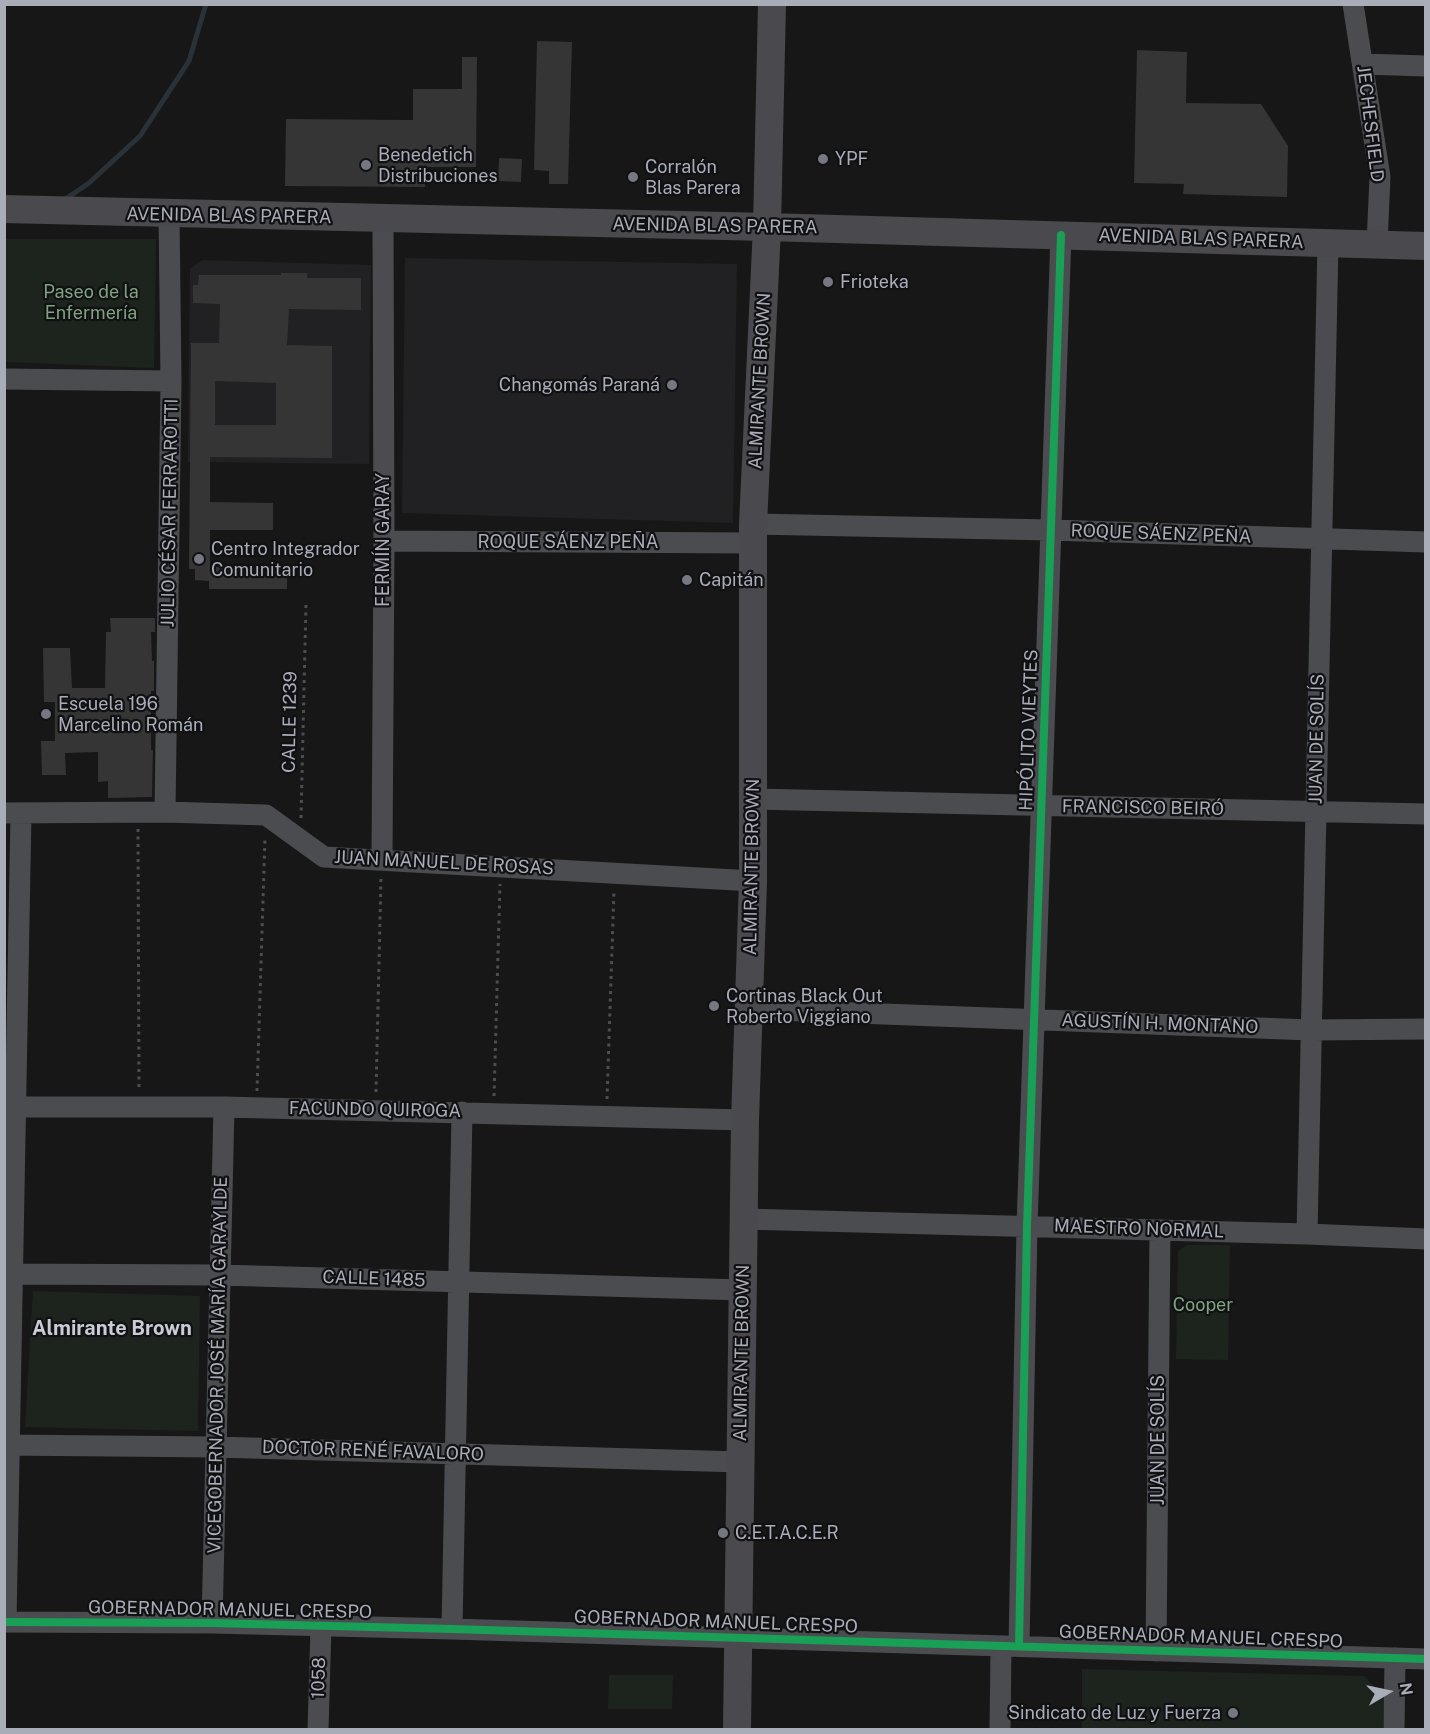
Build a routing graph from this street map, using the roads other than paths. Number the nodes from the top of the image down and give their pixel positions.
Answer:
1 (772, 4) edge
2 (1353, 4) edge
3 (1363, 64) junction
4 (1425, 66) edge
5 (4, 209) edge
6 (169, 214) junction
7 (383, 219) junction
8 (767, 227) junction
9 (1061, 235) junction
10 (1328, 243) junction
11 (1377, 244) junction
12 (1425, 246) edge
13 (4, 380) edge
14 (171, 381) junction
15 (1051, 530) junction
16 (753, 533) junction
17 (1322, 539) junction
18 (384, 540) junction
19 (1425, 542) edge
20 (753, 798) junction
21 (1042, 806) junction
22 (165, 812) junction
23 (1316, 812) junction
24 (13, 813) edge
25 (1425, 814) edge
26 (381, 860) junction
27 (753, 880) junction
28 (750, 1010) junction
29 (1034, 1019) junction
30 (1425, 1029) edge
31 (1311, 1030) junction
32 (10, 1107) edge
33 (224, 1107) junction
34 (462, 1112) junction
35 (745, 1120) junction
36 (744, 1219) junction
37 (1028, 1227) junction
38 (1160, 1230) junction
39 (1307, 1234) junction
40 (1425, 1239) edge
41 (9, 1274) edge
42 (220, 1275) junction
43 (458, 1281) junction
44 (743, 1290) junction
45 (7, 1445) edge
46 (216, 1447) junction
47 (455, 1453) junction
48 (741, 1462) junction
49 (5, 1622) edge
50 (212, 1623) junction
51 (321, 1626) junction
52 (452, 1629) junction
53 (739, 1637) junction
54 (1010, 1647) junction
55 (1156, 1651) junction
56 (1395, 1658) junction
57 (1425, 1659) edge
58 (318, 1730) edge
59 (737, 1730) edge
60 (1000, 1730) edge
61 (1394, 1730) edge

1 - 8 main road, ALMIRANTE BROWN
2 - 3 street, JECHESFIELD
3 - 4 street
3 - 11 street, JECHESFIELD
5 - 6 main road, AVENIDA BLAS PARERA
6 - 7 main road, AVENIDA BLAS PARERA
6 - 14 street, JULIO CÉSAR FERRAROTTI
7 - 8 main road, AVENIDA BLAS PARERA
7 - 18 street, FERMÍN GARAY
8 - 9 main road, AVENIDA BLAS PARERA
8 - 16 main road, ALMIRANTE BROWN
9 - 10 main road, AVENIDA BLAS PARERA
9 - 15 street, HIPÓLITO VIEYTES
10 - 11 main road, AVENIDA BLAS PARERA
10 - 17 street, JUAN DE SOLÍS
11 - 12 main road, AVENIDA BLAS PARERA
13 - 14 street
14 - 22 street, JULIO CÉSAR FERRAROTTI
15 - 16 street, ROQUE SÁENZ PEÑA
15 - 17 street, ROQUE SÁENZ PEÑA
15 - 21 street, HIPÓLITO VIEYTES
16 - 18 street, ROQUE SÁENZ PEÑA
16 - 20 main road, ALMIRANTE BROWN
17 - 19 street, ROQUE SÁENZ PEÑA
17 - 23 street, JUAN DE SOLÍS
18 - 26 street, FERMÍN GARAY
20 - 21 street, FRANCISCO BEIRÓ
20 - 27 main road, ALMIRANTE BROWN
21 - 23 street, FRANCISCO BEIRÓ
21 - 29 street, HIPÓLITO VIEYTES
22 - 24 street
22 - 26 street, JUAN MANUEL DE ROSAS
23 - 25 street, FRANCISCO BEIRÓ
23 - 31 street, JUAN DE SOLÍS
24 - 32 street
26 - 27 street, JUAN MANUEL DE ROSAS
27 - 28 main road, ALMIRANTE BROWN
28 - 29 street, AGUSTÍN H. MONTANO
28 - 35 main road, ALMIRANTE BROWN
29 - 31 street, AGUSTÍN H. MONTANO
29 - 37 street, HIPÓLITO VIEYTES
30 - 31 street, AGUSTÍN H. MONTANO
31 - 39 street, JUAN DE SOLÍS
32 - 33 street, FACUNDO QUIROGA
32 - 41 street
33 - 34 street, FACUNDO QUIROGA
33 - 42 street, VICEGOBERNADOR JOSÉ MARÍA GARAYLDE
34 - 35 street, FACUNDO QUIROGA
34 - 43 street
35 - 36 main road, ALMIRANTE BROWN
36 - 37 street, MAESTRO NORMAL
36 - 44 main road, ALMIRANTE BROWN
37 - 38 street, MAESTRO NORMAL
37 - 54 street, HIPÓLITO VIEYTES
38 - 39 street, MAESTRO NORMAL
38 - 55 street, JUAN DE SOLÍS
39 - 40 street, MAESTRO NORMAL
41 - 42 street, CALLE 1485
41 - 45 street
42 - 43 street, CALLE 1485
42 - 46 street, VICEGOBERNADOR JOSÉ MARÍA GARAYLDE
43 - 44 street, CALLE 1485
43 - 47 street
44 - 48 main road, ALMIRANTE BROWN
45 - 46 street, DOCTOR RENÉ FAVALORO
45 - 49 street
46 - 47 street, DOCTOR RENÉ FAVALORO
46 - 50 street, VICEGOBERNADOR JOSÉ MARÍA GARAYLDE
47 - 48 street, DOCTOR RENÉ FAVALORO
47 - 52 street
48 - 53 main road, ALMIRANTE BROWN
49 - 50 street, GOBERNADOR MANUEL CRESPO
50 - 51 street, GOBERNADOR MANUEL CRESPO
51 - 52 street, GOBERNADOR MANUEL CRESPO
51 - 58 street, 1058
52 - 53 street, GOBERNADOR MANUEL CRESPO
53 - 54 street, GOBERNADOR MANUEL CRESPO
53 - 59 main road, ALMIRANTE BROWN
54 - 55 street, GOBERNADOR MANUEL CRESPO
54 - 60 street, HIPÓLITO VIEYTES
55 - 56 street, GOBERNADOR MANUEL CRESPO
56 - 57 street, GOBERNADOR MANUEL CRESPO
56 - 61 street

